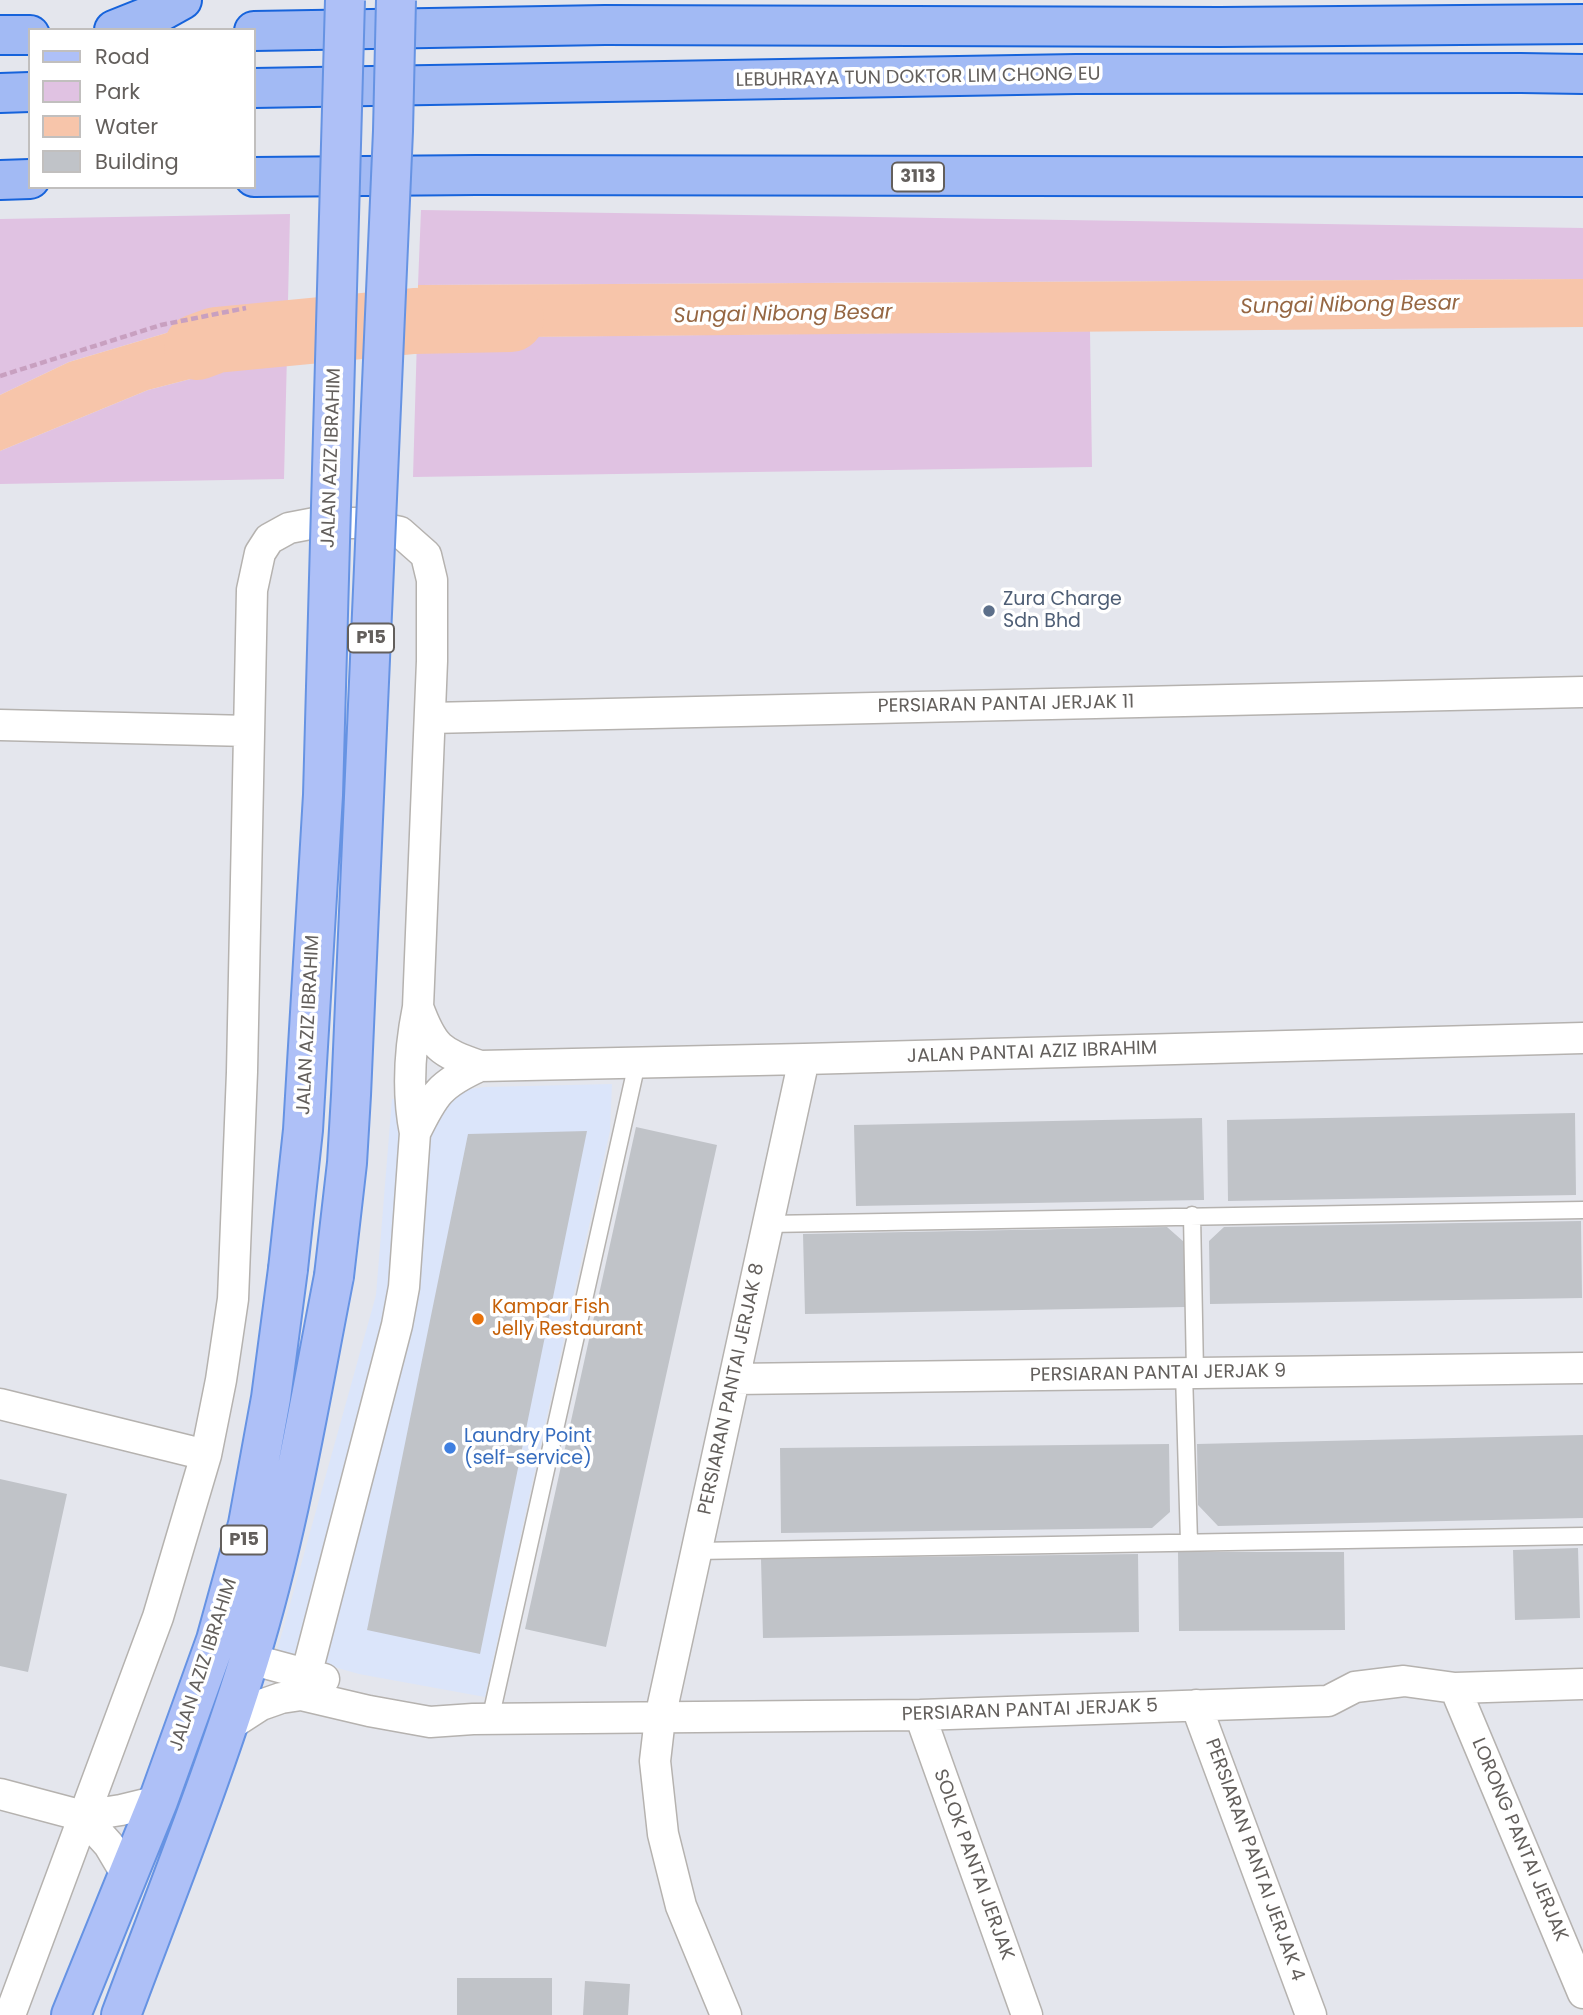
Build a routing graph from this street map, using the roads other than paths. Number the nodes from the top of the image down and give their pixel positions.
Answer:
1 (182, 0) edge
2 (345, 0) edge
3 (396, 0) edge
4 (565, 0) edge
5 (1583, 24) edge
6 (605, 25) junction
7 (119, 28) edge
8 (256, 31) edge
9 (0, 35) edge
10 (28, 35) edge
11 (1583, 74) edge
12 (256, 88) edge
13 (28, 92) edge
14 (0, 93) edge
15 (256, 177) edge
16 (1583, 177) edge
17 (28, 179) edge
18 (0, 180) edge
19 (1583, 692) edge
20 (430, 718) junction
21 (0, 725) edge
22 (249, 731) junction
23 (418, 1007) junction
24 (1583, 1038) edge
25 (804, 1059) junction
26 (638, 1063) junction
27 (480, 1066) junction
28 (415, 1133) junction
29 (1583, 1210) edge
30 (1192, 1215) junction
31 (768, 1224) junction
32 (1583, 1368) edge
33 (1190, 1373) junction
34 (734, 1379) junction
35 (0, 1404) edge
36 (206, 1455) junction
37 (1583, 1536) edge
38 (1189, 1542) junction
39 (696, 1551) junction
40 (250, 1658) junction
41 (304, 1684) junction
42 (1583, 1684) edge
43 (1455, 1688) junction
44 (1196, 1705) junction
45 (920, 1714) junction
46 (660, 1718) junction
47 (481, 1719) junction
48 (227, 1727) junction
49 (0, 1794) edge
50 (158, 1801) junction
51 (83, 1816) junction
52 (128, 1877) junction
53 (1583, 1993) edge
54 (10, 2015) edge
55 (72, 2015) edge
56 (121, 2015) edge
57 (726, 2015) edge
58 (1027, 2015) edge
59 (1311, 2015) edge

1 - 7 highway
2 - 50 main road, JALAN AZIZ IBRAHIM / P15, bridge
3 - 40 main road, JALAN AZIZ IBRAHIM / P15, bridge
4 - 6 highway
5 - 6 highway
6 - 8 highway
9 - 10 highway
11 - 12 highway, LEBUHRAYA TUN DOKTOR LIM CHONG EU
13 - 14 highway
15 - 16 highway, 3113
17 - 18 highway
19 - 20 street, PERSIARAN PANTAI JERJAK 11
20 - 22 street
20 - 23 street
21 - 22 street
22 - 36 street
23 - 27 street, JALAN PANTAI AZIZ IBRAHIM
23 - 28 street
24 - 25 street, JALAN PANTAI AZIZ IBRAHIM
25 - 26 street, JALAN PANTAI AZIZ IBRAHIM
25 - 31 street, PERSIARAN PANTAI JERJAK 8
26 - 27 street, JALAN PANTAI AZIZ IBRAHIM
26 - 47 lane
27 - 28 street, JALAN PANTAI AZIZ IBRAHIM
28 - 41 street
29 - 30 lane
30 - 31 lane
30 - 33 lane
31 - 34 street, PERSIARAN PANTAI JERJAK 8
32 - 33 street, PERSIARAN PANTAI JERJAK 9
33 - 34 street, PERSIARAN PANTAI JERJAK 9
33 - 38 lane
34 - 39 street, PERSIARAN PANTAI JERJAK 8
35 - 36 street
36 - 51 street
37 - 38 lane
38 - 39 lane
39 - 46 street, PERSIARAN PANTAI JERJAK 8
40 - 41 street, PERSIARAN PANTAI JERJAK 5
40 - 48 main road, JALAN AZIZ IBRAHIM / P15
41 - 47 street, PERSIARAN PANTAI JERJAK 5
41 - 48 street, PERSIARAN PANTAI JERJAK 5
42 - 43 street, PERSIARAN PANTAI JERJAK 5
43 - 44 street, PERSIARAN PANTAI JERJAK 5
43 - 53 street, LORONG PANTAI JERJAK
44 - 45 street, PERSIARAN PANTAI JERJAK 5
44 - 59 street, PERSIARAN PANTAI JERJAK 4
45 - 46 street, PERSIARAN PANTAI JERJAK 5
45 - 58 street, SOLOK PANTAI JERJAK
46 - 47 street, PERSIARAN PANTAI JERJAK 5
46 - 57 street, PERSIARAN PANTAI JERJAK 8
48 - 56 main road, JALAN AZIZ IBRAHIM / P15
49 - 51 street
50 - 51 street
50 - 52 main road, JALAN AZIZ IBRAHIM / P15
51 - 52 street
51 - 54 street
52 - 55 main road, JALAN AZIZ IBRAHIM / P15

